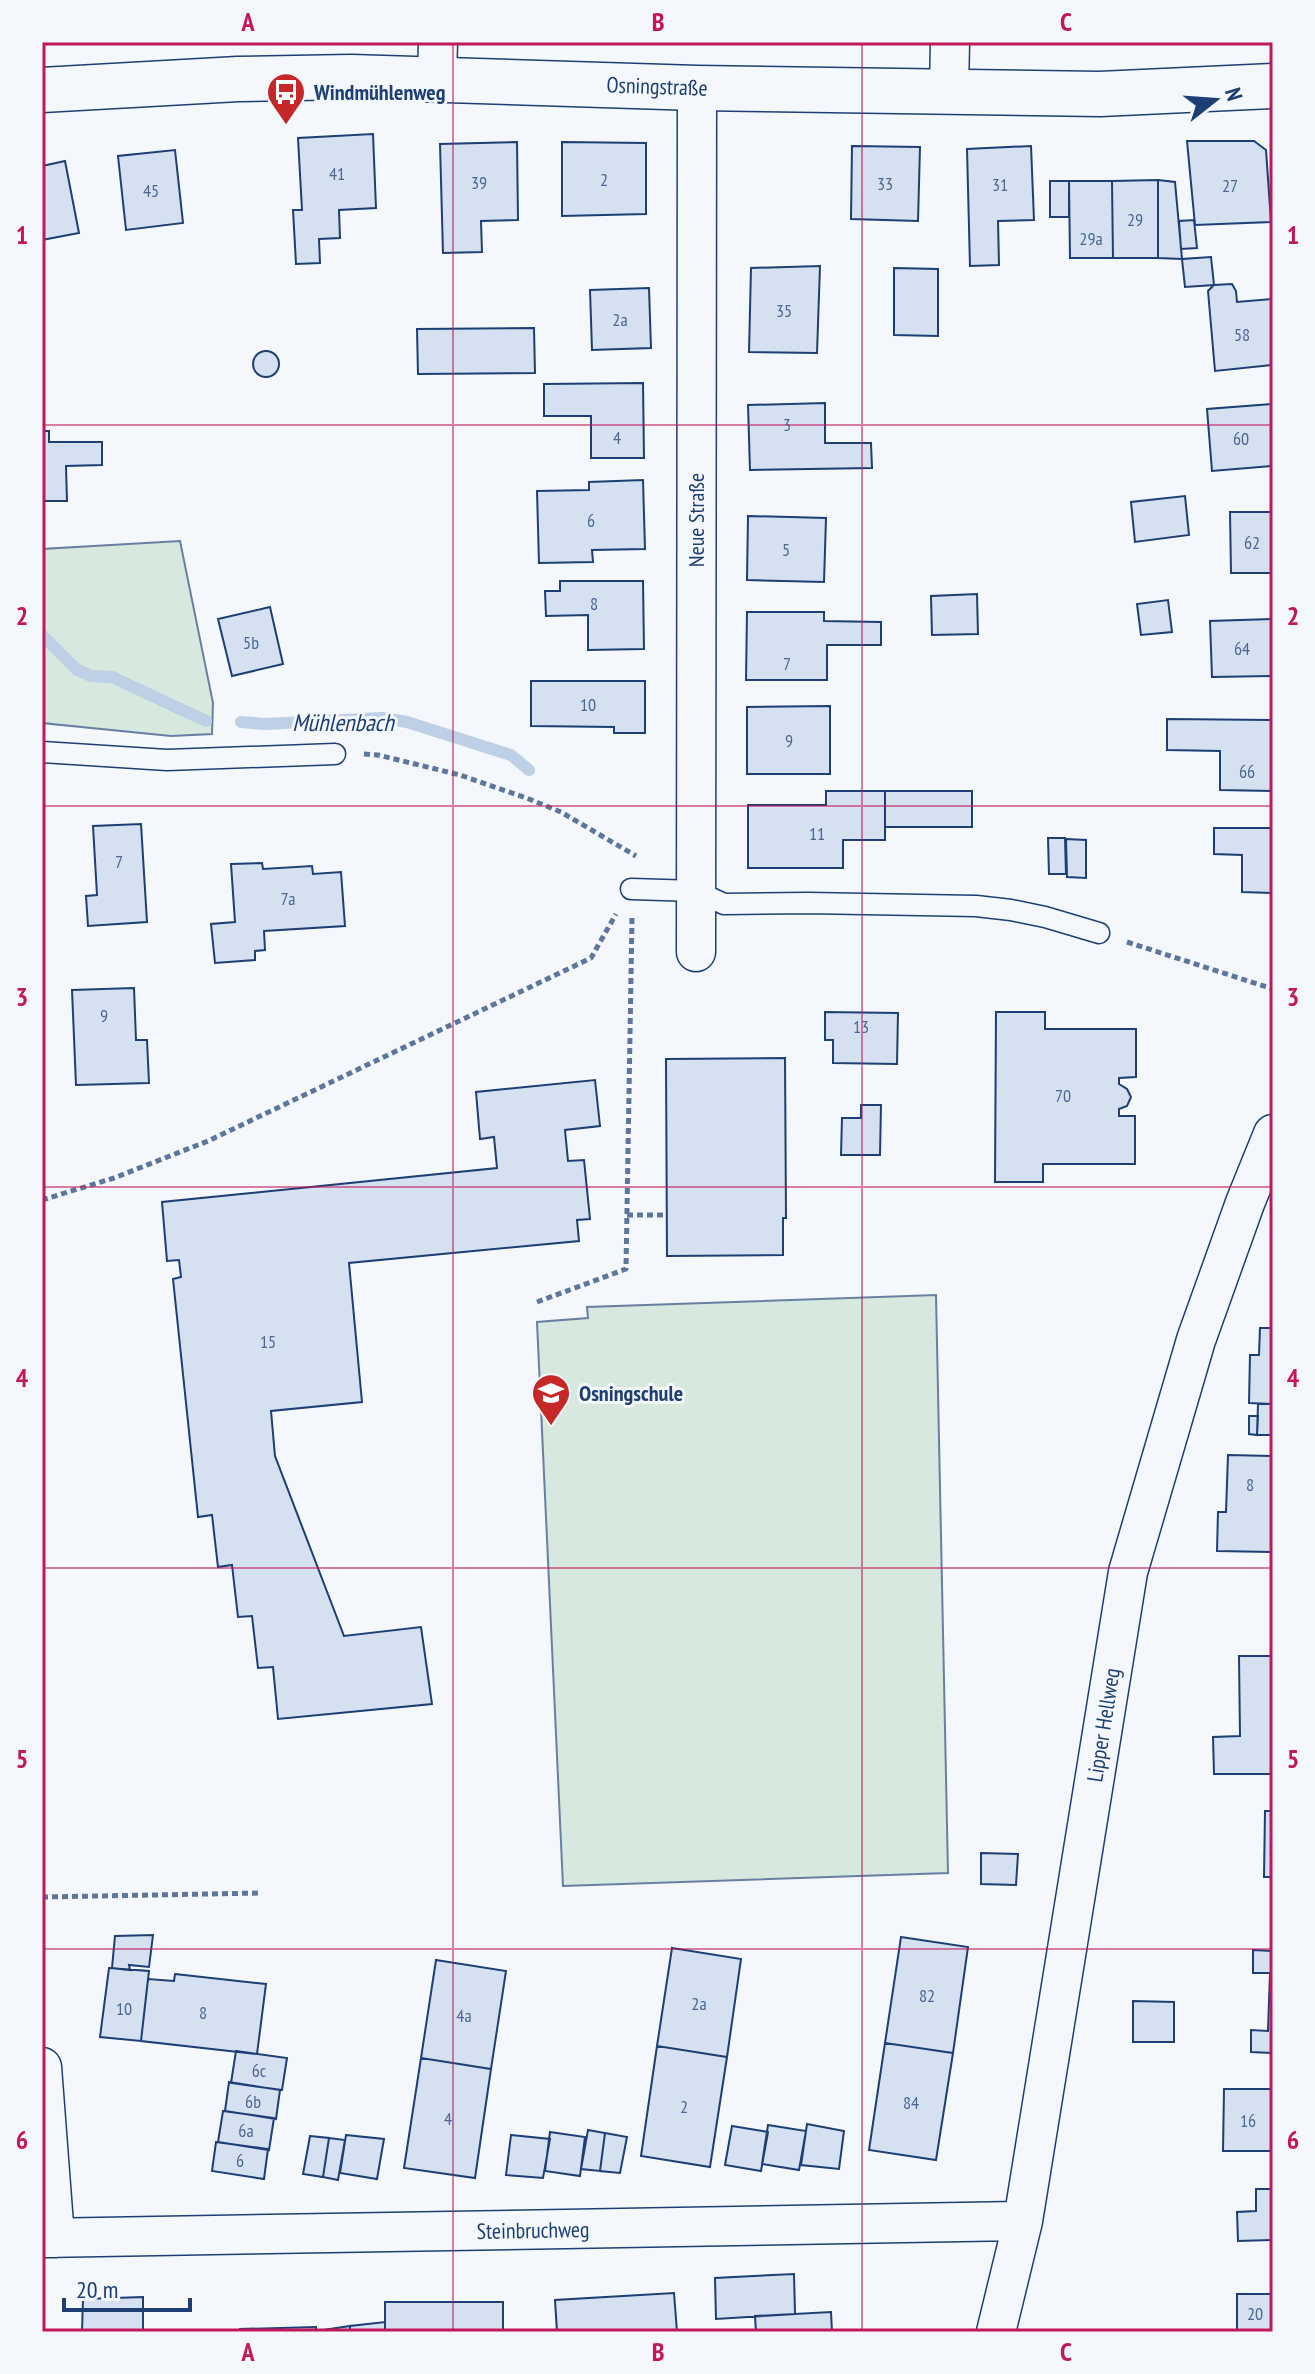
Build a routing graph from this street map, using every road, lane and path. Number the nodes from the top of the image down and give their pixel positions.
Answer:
1 (950, 42) edge
2 (438, 60) edge
3 (1273, 86) edge
4 (697, 88) junction
5 (42, 90) edge
6 (949, 91) junction
7 (42, 752) edge
8 (335, 754) joint
9 (631, 889) junction
10 (696, 891) junction
11 (1099, 933) joint
12 (696, 952) dead end
13 (1273, 989) edge
14 (1273, 1134) edge
15 (42, 1200) edge
16 (1259, 1209) edge
17 (627, 1215) junction
18 (667, 1215) dead end
19 (537, 1302) dead end
20 (261, 1893) dead end
21 (42, 1897) edge
22 (42, 2067) edge
23 (1023, 2221) junction
24 (48, 2238) edge
25 (996, 2332) edge

1 - 6 street
2 - 4 main road, Osningstraße
2 - 5 main road, Osningstraße
3 - 6 main road, Osningstraße
4 - 6 main road, Osningstraße
4 - 10 street, Neue Straße
7 - 8 lane
8 - 10 path
9 - 10 lane
9 - 15 path
9 - 17 path
10 - 11 lane
10 - 12 street, Neue Straße
11 - 13 path
14 - 16 street, Lipper Hellweg
16 - 23 street, Lipper Hellweg
17 - 18 path
17 - 19 path
20 - 21 path
22 - 24 street
23 - 24 street, Steinbruchweg
23 - 25 street, Lipper Hellweg

